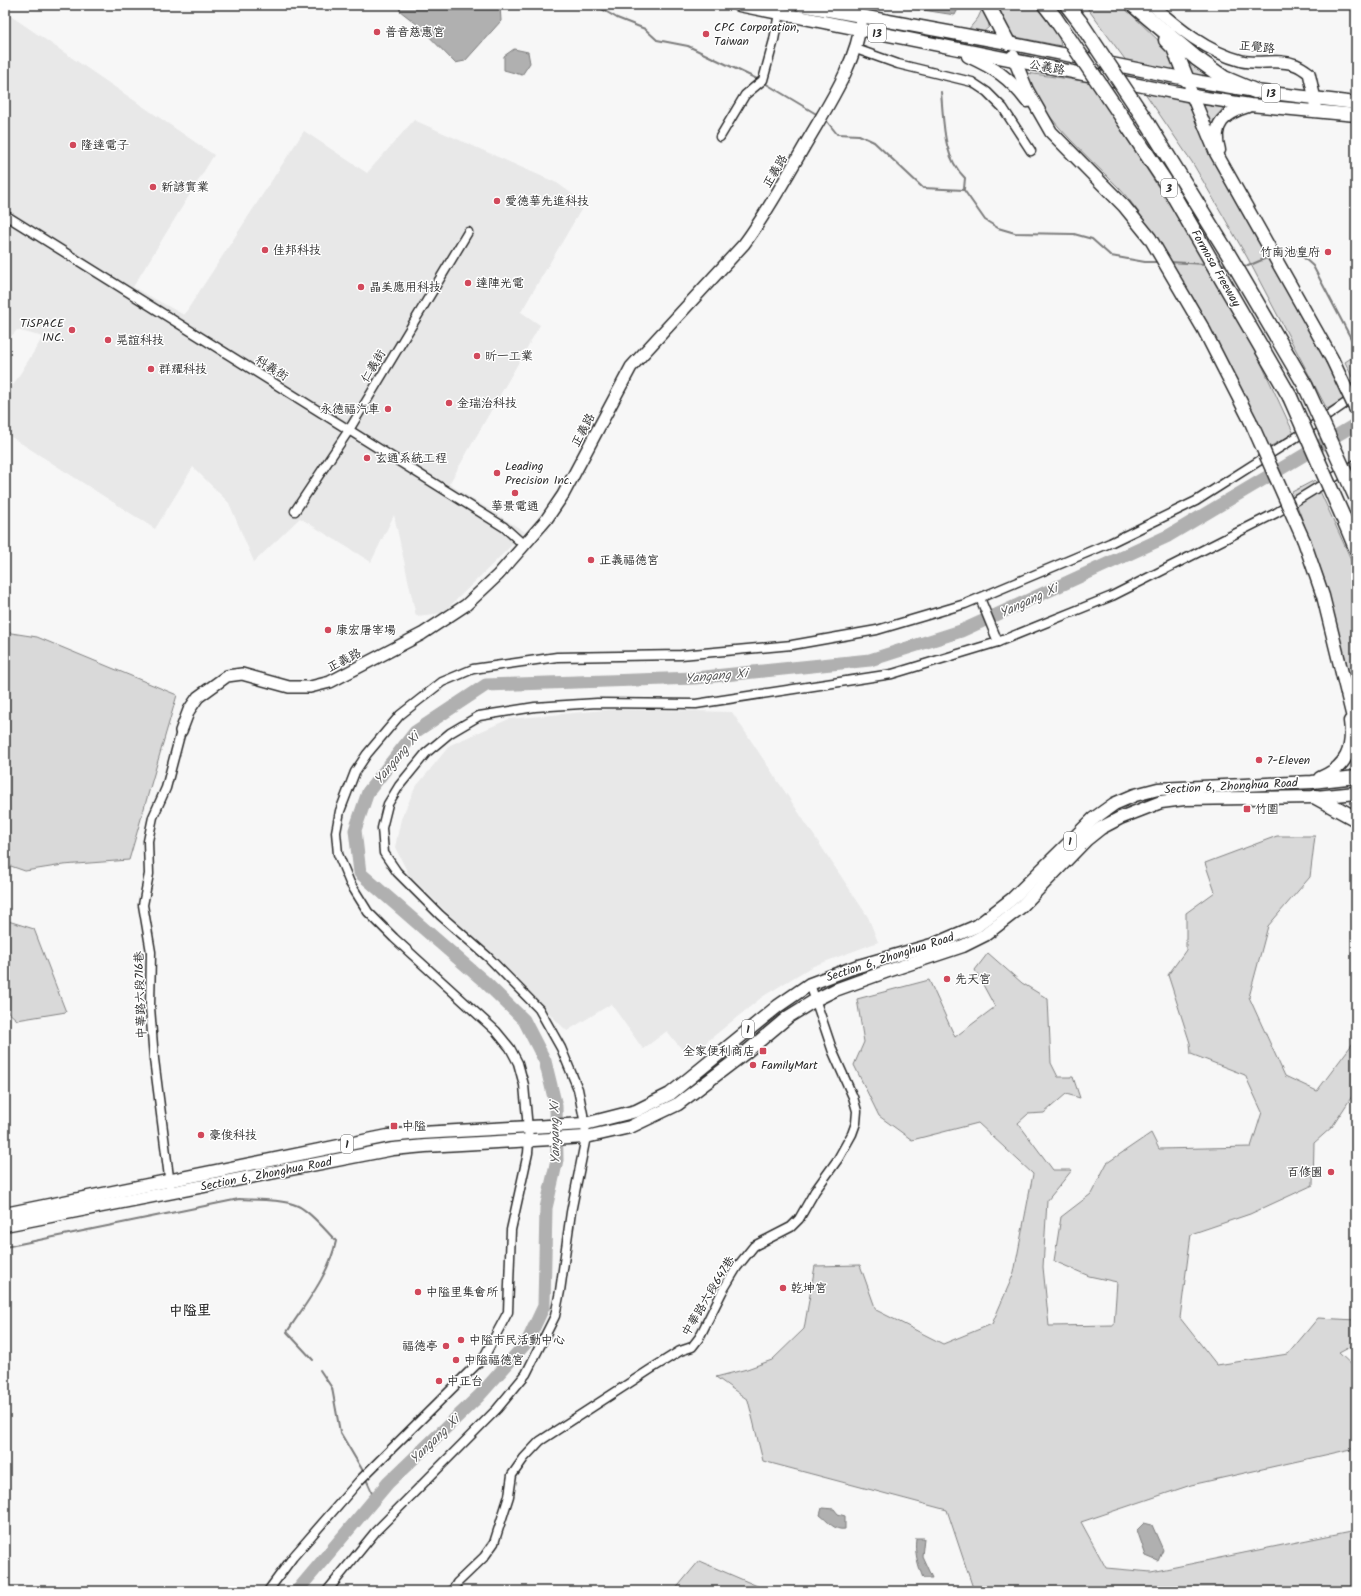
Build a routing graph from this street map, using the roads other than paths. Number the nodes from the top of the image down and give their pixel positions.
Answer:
1 (739, 5) edge
2 (801, 5) edge
3 (988, 5) edge
4 (1045, 5) edge
5 (1067, 5) edge
6 (1132, 5) edge
7 (1152, 5) edge
8 (779, 13) junction
9 (862, 17) junction
10 (861, 30) junction
11 (1008, 44) junction
12 (952, 48) junction
13 (856, 49) junction
14 (1015, 60) junction
15 (1187, 80) junction
16 (1255, 91) junction
17 (1193, 96) junction
18 (1315, 99) junction
19 (1356, 103) edge
20 (1250, 105) junction
21 (1315, 111) junction
22 (1356, 115) edge
23 (1048, 128) junction
24 (720, 137) dead end
25 (1031, 151) dead end
26 (1238, 193) junction
27 (5, 215) edge
28 (468, 232) dead end
29 (1356, 396) edge
30 (1356, 410) edge
31 (349, 430) junction
32 (1356, 464) edge
33 (1356, 497) edge
34 (295, 511) dead end
35 (524, 545) junction
36 (1356, 548) edge
37 (980, 598) junction
38 (998, 642) junction
39 (1344, 681) junction
40 (1356, 730) edge
41 (181, 731) joint
42 (1356, 777) edge
43 (1312, 782) junction
44 (1356, 793) edge
45 (1316, 797) junction
46 (1356, 819) edge
47 (810, 984) junction
48 (817, 999) junction
49 (585, 1124) junction
50 (528, 1127) junction
51 (586, 1137) junction
52 (529, 1140) junction
53 (170, 1186) junction
54 (5, 1214) edge
55 (5, 1225) edge
56 (268, 1591) edge
57 (327, 1591) edge
58 (452, 1591) edge

1 - 8 main road, 公義路 / 13
2 - 9 main road, 公義路 / 13
3 - 11 highway
4 - 36 highway, Formosa Freeway / 3, bridge
5 - 33 highway, Formosa Freeway / 3, bridge
6 - 15 highway
6 - 16 highway
7 - 18 street, 正覺路
8 - 10 main road, 公義路 / 13
8 - 24 street
9 - 10 street, 正義路
9 - 11 main road, 公義路 / 13
10 - 12 main road, 公義路 / 13
10 - 13 street, 正義路
11 - 14 main road
11 - 15 main road, 公義路 / 13
12 - 14 main road, 公義路 / 13
12 - 23 main road
13 - 25 street
13 - 35 street, 正義路
14 - 17 main road, 公義路 / 13
14 - 23 main road
15 - 16 main road, 公義路 / 13
15 - 17 main road
16 - 18 main road, 公義路 / 13
17 - 20 main road, 公義路 / 13
17 - 26 main road
18 - 19 main road, 公義路 / 13
18 - 21 street, 正覺路
20 - 21 main road, 公義路 / 13
20 - 26 main road
21 - 22 main road, 公義路 / 13
23 - 39 main road, bridge
26 - 30 main road, bridge
27 - 31 street, 科義街
28 - 31 street, 仁義街
29 - 37 street
31 - 34 street, 仁義街
31 - 35 street, 科義街
32 - 38 street
35 - 41 street, 正義路
37 - 38 street
37 - 50 street
38 - 49 street
39 - 40 main road
39 - 43 main road
41 - 53 street, 中華路六段716巷
42 - 43 main road, Section 6, Zhonghua Road / 1
43 - 47 main road, Section 6, Zhonghua Road / 1
44 - 45 main road, Section 6, Zhonghua Road / 1
45 - 46 highway
45 - 48 main road, Section 6, Zhonghua Road / 1
47 - 48 street, 中華路六段647巷
47 - 49 main road, Section 6, Zhonghua Road / 1
48 - 51 main road, Section 6, Zhonghua Road / 1
48 - 58 street, 中華路六段647巷
49 - 50 main road, 1
49 - 51 street
50 - 52 street
50 - 53 main road, Section 6, Zhonghua Road / 1
51 - 52 main road, 1
51 - 57 street
52 - 53 main road, Section 6, Zhonghua Road / 1
52 - 56 street
53 - 54 main road, Section 6, Zhonghua Road / 1
53 - 55 main road, Section 6, Zhonghua Road / 1

